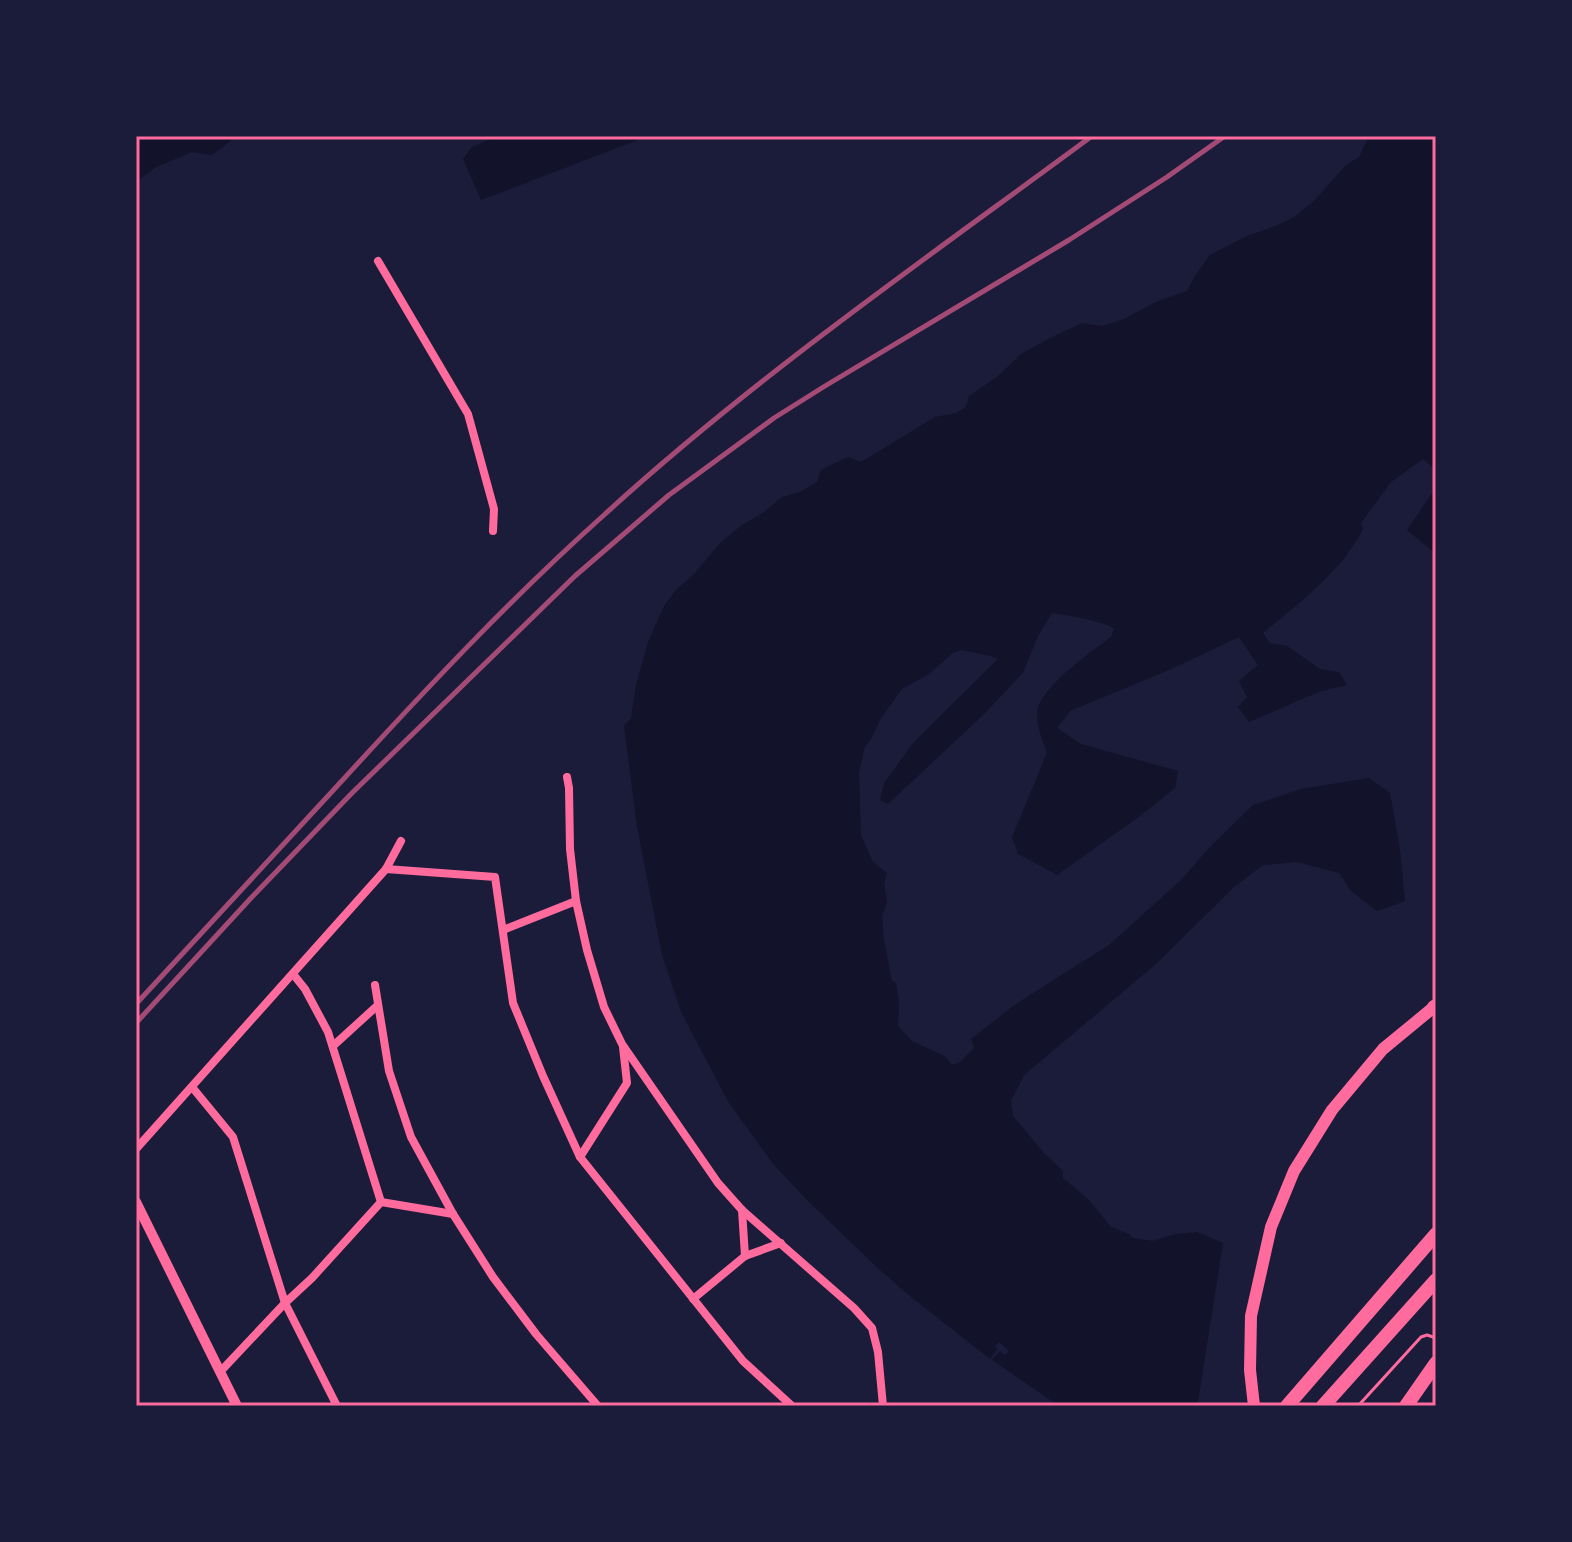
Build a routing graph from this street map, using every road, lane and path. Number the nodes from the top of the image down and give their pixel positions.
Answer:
1 (378, 261) dead end
2 (493, 531) dead end
3 (567, 777) dead end
4 (401, 841) dead end
5 (386, 869) junction
6 (576, 901) junction
7 (503, 930) junction
8 (293, 974) junction
9 (375, 985) dead end
10 (378, 1005) junction
11 (1435, 1006) edge
12 (622, 1044) junction
13 (333, 1046) junction
14 (192, 1087) junction
15 (136, 1149) edge
16 (580, 1157) junction
17 (136, 1202) edge
18 (381, 1202) junction
19 (742, 1210) junction
20 (453, 1214) junction
21 (1436, 1234) edge
22 (781, 1243) junction
23 (745, 1256) junction
24 (1436, 1280) edge
25 (693, 1299) junction
26 (285, 1303) junction
27 (1436, 1338) edge
28 (1436, 1363) edge
29 (220, 1372) junction
30 (237, 1406) edge
31 (337, 1406) edge
32 (598, 1406) edge
33 (792, 1406) edge
34 (883, 1406) edge
35 (1254, 1406) edge
36 (1287, 1406) edge
37 (1323, 1406) edge
38 (1358, 1406) edge
39 (1406, 1406) edge

1 - 2 street
3 - 6 street
4 - 5 street
5 - 7 street
5 - 8 street
6 - 7 street
6 - 12 street
7 - 16 street
8 - 13 street
8 - 14 street
9 - 10 street
10 - 13 street
10 - 20 street
11 - 35 main road
12 - 16 street
12 - 19 street
13 - 18 street
14 - 15 street
14 - 26 street
16 - 25 street
17 - 29 street
18 - 20 street
18 - 26 street
19 - 22 street
19 - 23 street
20 - 32 street
21 - 36 highway
22 - 23 street
22 - 34 street
23 - 25 street
24 - 37 highway
25 - 33 street
26 - 29 street
26 - 31 street
27 - 38 path
28 - 39 highway
29 - 30 street

